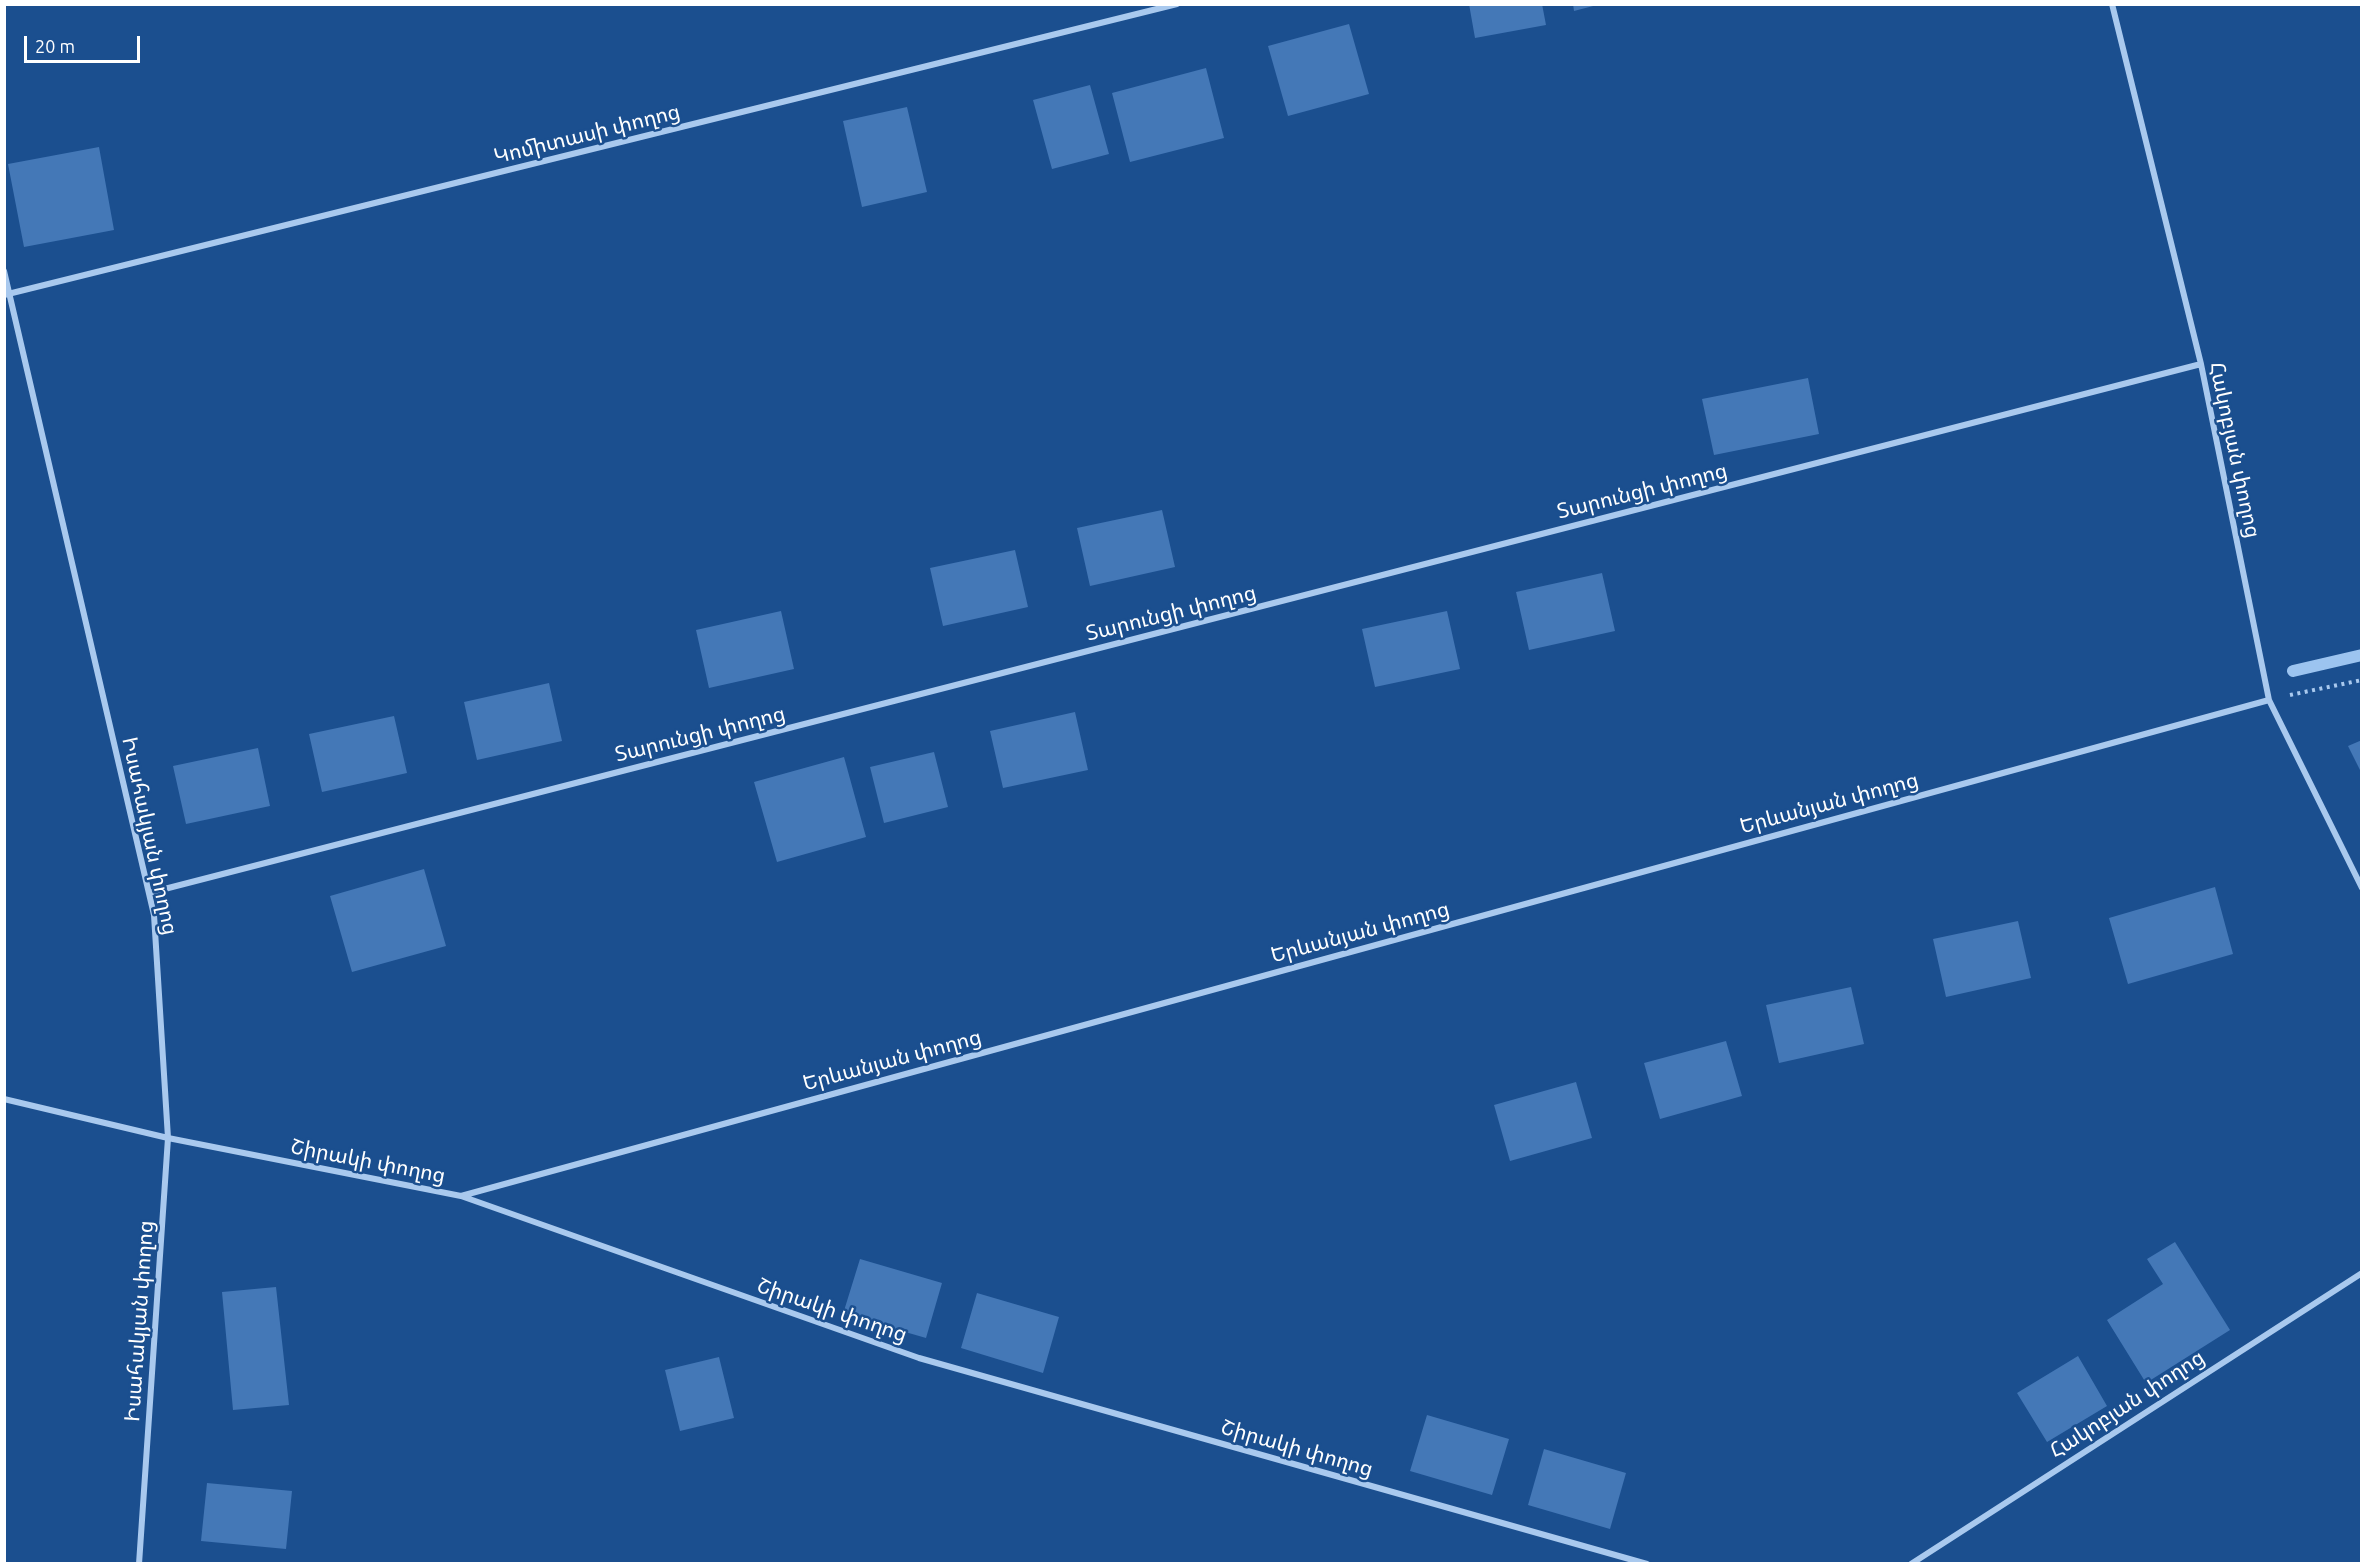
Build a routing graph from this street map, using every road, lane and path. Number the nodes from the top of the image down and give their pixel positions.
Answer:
1 (1177, 4) edge
2 (2112, 4) edge
3 (4, 271) edge
4 (8, 295) edge
5 (2201, 364) junction
6 (2361, 680) edge
7 (2269, 700) junction
8 (2361, 888) edge
9 (149, 893) junction
10 (4, 1099) edge
11 (168, 1138) junction
12 (460, 1196) junction
13 (2361, 1273) edge
14 (139, 1563) edge
15 (1647, 1563) edge
16 (1911, 1563) edge

1 - 4 street, Կոմիտասի փողոց
2 - 5 street, Հակոբյան փողոց
3 - 4 street, Իսահակյան փողոց
4 - 9 street, Իսահակյան փողոց
5 - 7 street, Հակոբյան փողոց
5 - 9 street, Տարունցի փողոց
6 - 7 path
7 - 8 street, Հակոբյան փողոց
7 - 12 street, Երևանյան փողոց
9 - 11 street, Իսահակյան փողոց
10 - 11 street, Շիրակի փողոց
11 - 12 street, Շիրակի փողոց
11 - 14 street, Իսահակյան փողոց
12 - 15 street, Շիրակի փողոց
13 - 16 street, Հակոբյան փողոց

